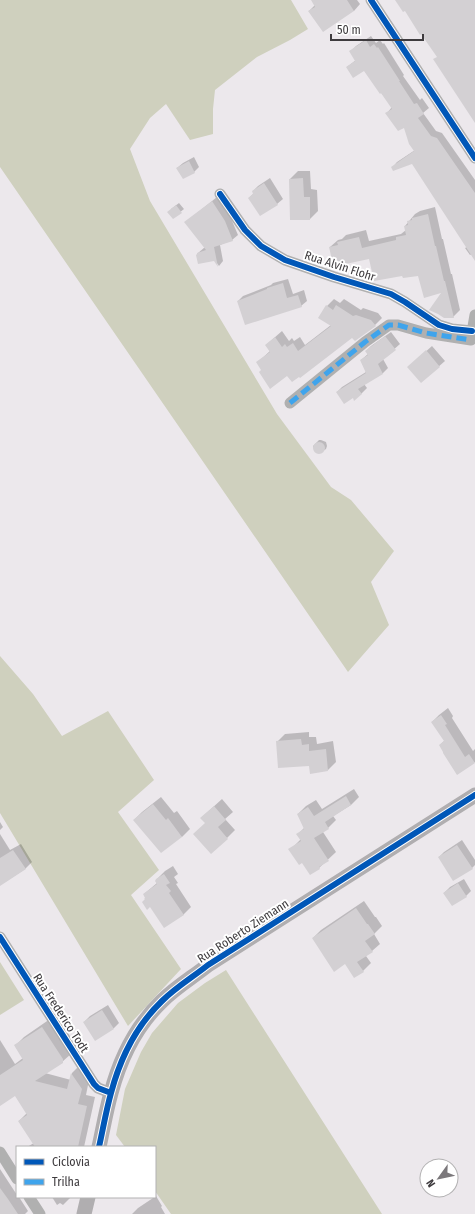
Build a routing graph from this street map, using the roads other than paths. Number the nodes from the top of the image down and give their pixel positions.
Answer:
1 (371, 0) edge
2 (475, 158) edge
3 (220, 194) dead end
4 (475, 315) edge
5 (471, 338) junction
6 (290, 404) dead end
7 (475, 795) edge
8 (0, 938) edge
9 (111, 1093) junction
10 (99, 1146) edge
11 (0, 1152) edge
12 (16, 1177) edge
13 (30, 1198) edge
14 (88, 1198) edge
15 (40, 1214) edge
16 (84, 1214) edge

1 - 2 street
3 - 5 street, Rua Alvin Flohr
4 - 5 street
5 - 6 street
7 - 9 main road, Rua Roberto Ziemann
8 - 9 street, Rua Frederico Todt
9 - 10 main road, Rua Roberto Ziemann
11 - 12 street
13 - 15 street
14 - 16 main road

